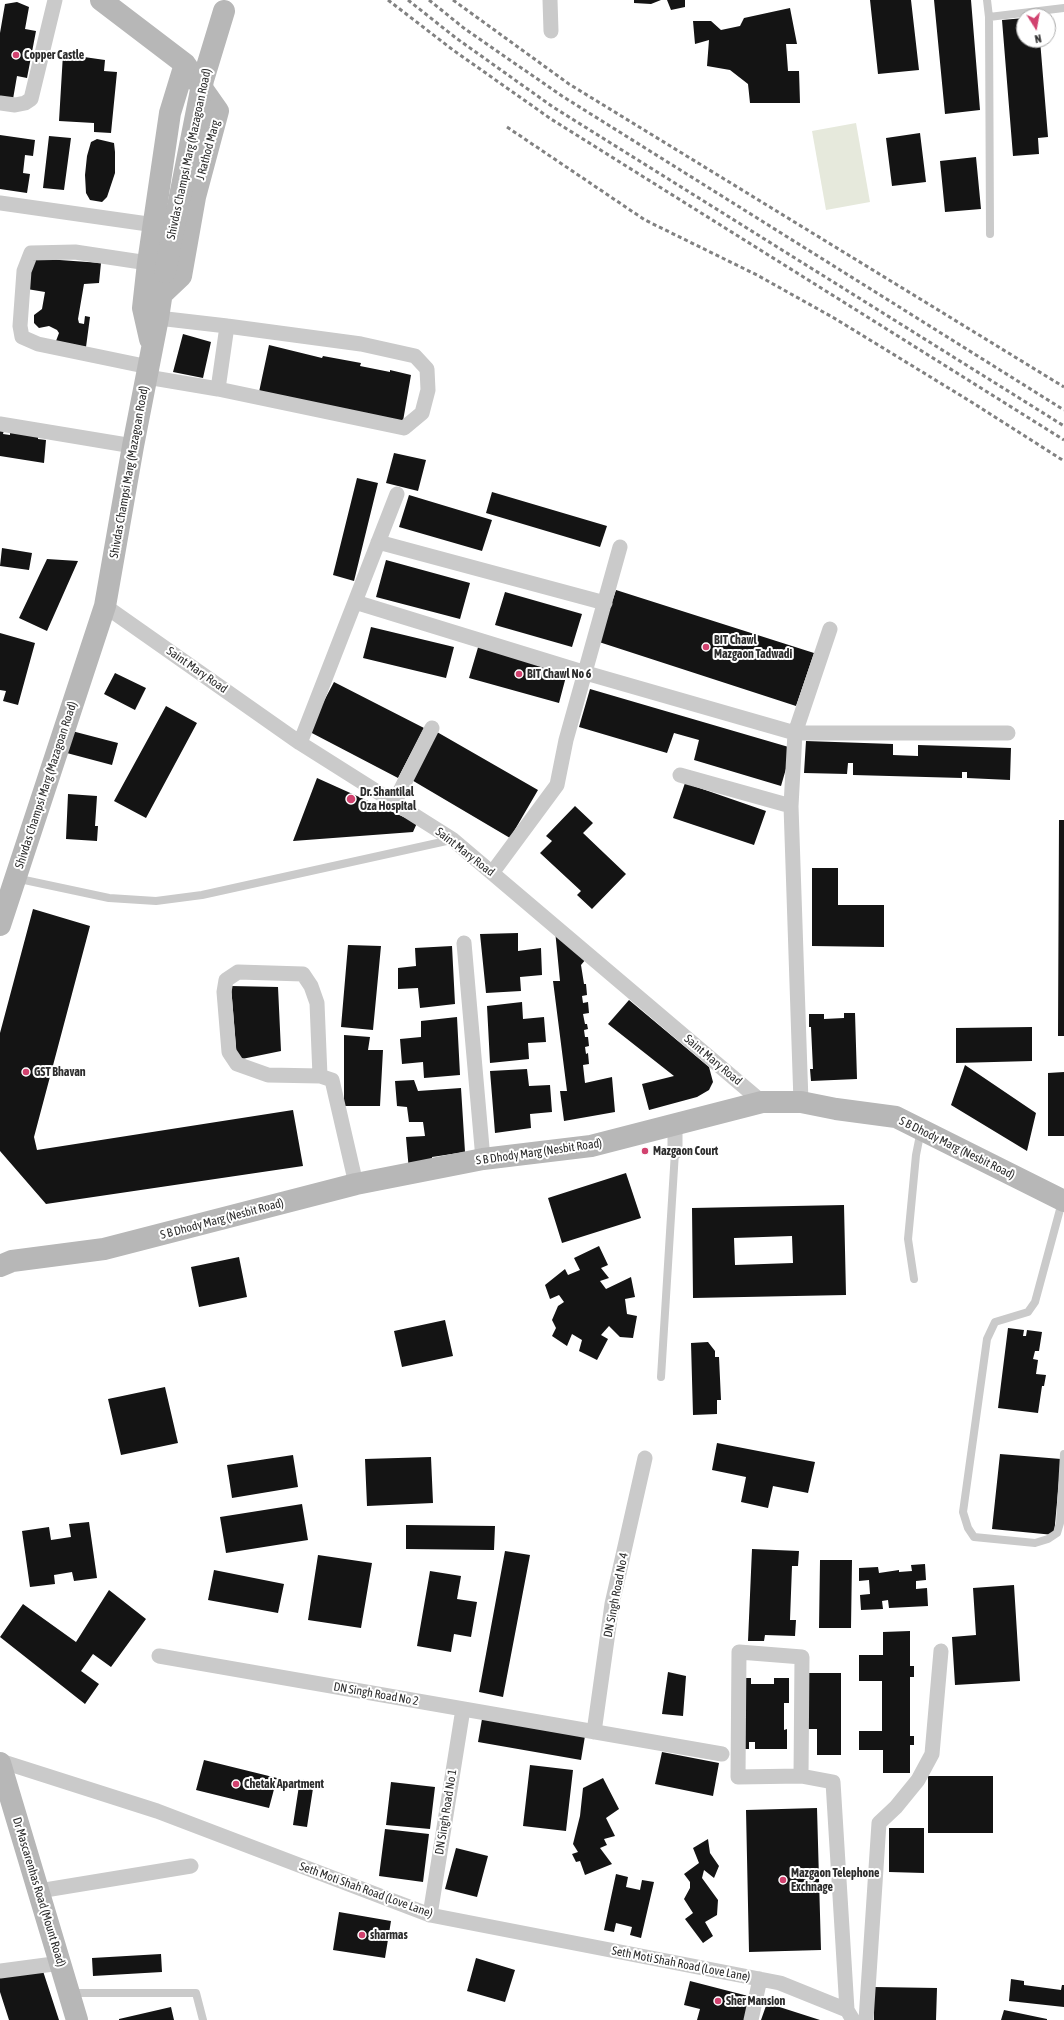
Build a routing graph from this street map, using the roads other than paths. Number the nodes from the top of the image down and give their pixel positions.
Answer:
1 (55, 0) edge
2 (101, 0) edge
3 (550, 0) edge
4 (987, 0) edge
5 (227, 5) edge
6 (1064, 8) edge
7 (989, 17) junction
8 (551, 30) dead end
9 (185, 64) junction
10 (0, 103) edge
11 (0, 203) edge
12 (155, 225) junction
13 (990, 234) dead end
14 (157, 268) junction
15 (162, 294) junction
16 (158, 318) junction
17 (227, 326) junction
18 (149, 364) junction
19 (218, 389) junction
20 (0, 424) edge
21 (133, 446) junction
22 (397, 494) dead end
23 (378, 542) junction
24 (620, 547) dead end
25 (355, 602) junction
26 (604, 603) junction
27 (105, 606) junction
28 (830, 629) dead end
29 (586, 673) junction
30 (432, 728) dead end
31 (1008, 732) dead end
32 (795, 733) junction
33 (300, 743) junction
34 (680, 775) dead end
35 (394, 803) junction
36 (792, 806) junction
37 (452, 839) junction
38 (492, 873) junction
39 (16, 878) junction
40 (0, 925) edge
41 (464, 943) dead end
42 (320, 1076) junction
43 (762, 1102) junction
44 (801, 1102) junction
45 (676, 1125) junction
46 (921, 1130) junction
47 (675, 1152) joint
48 (483, 1160) junction
49 (356, 1184) junction
50 (1063, 1201) edge
51 (4, 1259) edge
52 (914, 1279) dead end
53 (661, 1377) dead end
54 (1064, 1454) edge
55 (645, 1458) dead end
56 (941, 1651) dead end
57 (159, 1656) dead end
58 (463, 1709) junction
59 (594, 1732) junction
60 (722, 1754) dead end
61 (0, 1762) edge
62 (801, 1776) junction
63 (191, 1866) dead end
64 (39, 1891) junction
65 (430, 1915) junction
66 (61, 1963) junction
67 (0, 1971) edge
68 (760, 1979) junction
69 (69, 1993) junction
70 (850, 2015) edge
71 (77, 2020) edge
72 (204, 2020) edge
73 (750, 2020) edge
74 (866, 2020) edge

1 - 10 street
2 - 9 street, J Rathod Marg
3 - 8 street
4 - 7 lane
5 - 14 street, Shivdas Champsi Marg (Mazagoan Road), bridge
6 - 7 lane
7 - 13 lane
9 - 12 street
9 - 15 street, J Rathod Marg
11 - 12 street
12 - 14 street
14 - 15 street, Shivdas Champsi Marg (Mazagoan Road)
14 - 18 street
14 - 18 street
15 - 16 street, Shivdas Champsi Marg (Mazagoan Road)
16 - 17 street
16 - 18 street, Shivdas Champsi Marg (Mazagoan Road)
17 - 19 street
17 - 19 street
18 - 19 street
18 - 21 street, Shivdas Champsi Marg (Mazagoan Road)
20 - 21 street
21 - 27 street, Shivdas Champsi Marg (Mazagoan Road)
22 - 23 street
23 - 25 street
23 - 26 street
24 - 26 street
25 - 29 street
25 - 33 street
26 - 29 street
27 - 33 street, Saint Mary Road
27 - 39 street, Shivdas Champsi Marg (Mazagoan Road)
28 - 32 street
29 - 32 street
29 - 38 street
30 - 35 street
31 - 32 street
32 - 36 street
33 - 35 street, Saint Mary Road
34 - 36 street
35 - 37 street, Saint Mary Road
36 - 44 street
37 - 38 street, Saint Mary Road
37 - 39 lane
38 - 43 street, Saint Mary Road
39 - 40 street, Shivdas Champsi Marg (Mazagoan Road)
41 - 48 street
42 - 42 street
42 - 49 street
43 - 44 street, S B Dhody Marg (Nesbit Road)
43 - 45 street, S B Dhody Marg (Nesbit Road)
44 - 46 street, S B Dhody Marg (Nesbit Road)
45 - 47 street
45 - 48 street, S B Dhody Marg (Nesbit Road)
46 - 50 street, S B Dhody Marg (Nesbit Road)
46 - 52 lane
47 - 53 lane
48 - 49 street, S B Dhody Marg (Nesbit Road)
49 - 51 street, S B Dhody Marg (Nesbit Road)
50 - 54 lane
55 - 59 street, DN Singh Road No 4
56 - 74 street
57 - 58 street, DN Singh Road No 2
58 - 59 street, DN Singh Road No 2
58 - 65 street, DN Singh Road No 1
59 - 60 street, DN Singh Road No 2
61 - 64 street, Dr Mascarenhas Road (Mount Road)
61 - 65 street, Seth Moti Shah Road (Love Lane)
62 - 62 street
62 - 70 street
63 - 64 street
64 - 66 street, Dr Mascarenhas Road (Mount Road)
65 - 68 street, Seth Moti Shah Road (Love Lane)
66 - 67 street
66 - 69 street, Dr Mascarenhas Road (Mount Road)
68 - 70 street, Seth Moti Shah Road (Love Lane)
68 - 73 street
69 - 71 street, Dr Mascarenhas Road (Mount Road)
69 - 72 lane

